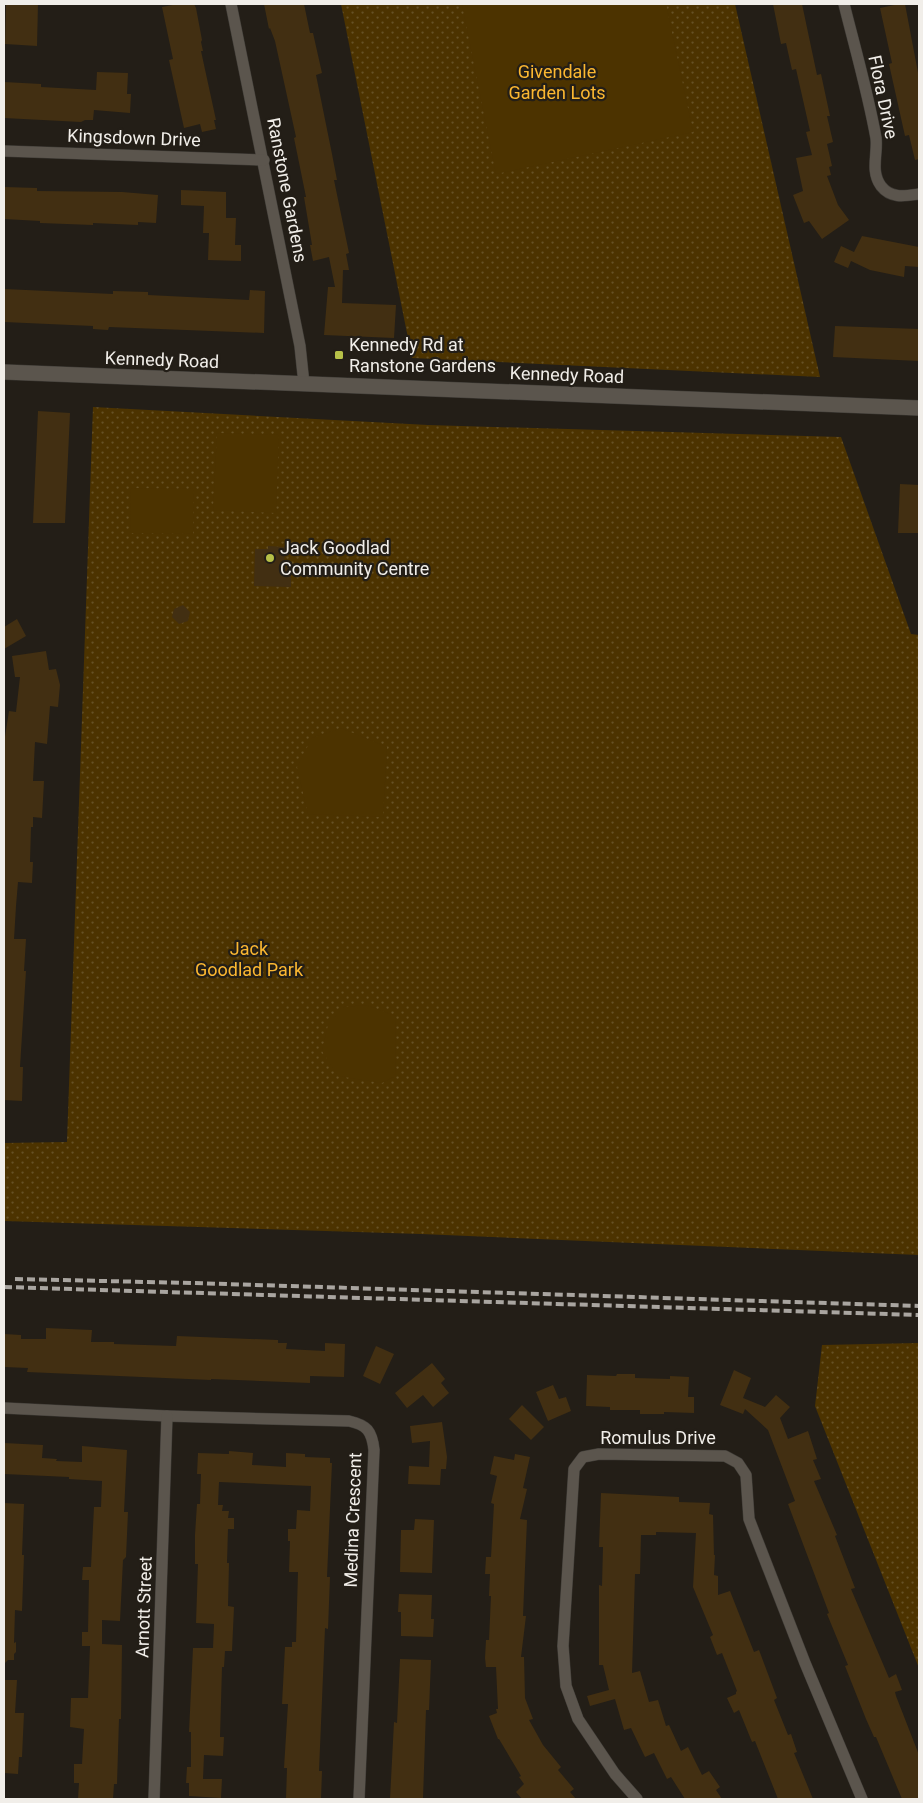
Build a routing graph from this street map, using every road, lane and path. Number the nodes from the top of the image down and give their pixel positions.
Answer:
1 (231, 4) edge
2 (844, 4) edge
3 (4, 151) edge
4 (264, 160) junction
5 (919, 194) edge
6 (4, 372) edge
7 (304, 384) junction
8 (919, 408) edge
9 (4, 1408) edge
10 (168, 1416) junction
11 (154, 1799) edge
12 (359, 1799) edge
13 (637, 1799) edge
14 (862, 1799) edge

1 - 4 street, Ranstone Gardens
2 - 5 street, Flora Drive
3 - 4 street, Kingsdown Drive
4 - 7 street, Ranstone Gardens
6 - 7 main road, Kennedy Road
7 - 8 main road, Kennedy Road
9 - 10 street, Medina Crescent
10 - 11 street, Arnott Street
10 - 12 street, Medina Crescent
13 - 14 street, Romulus Drive

